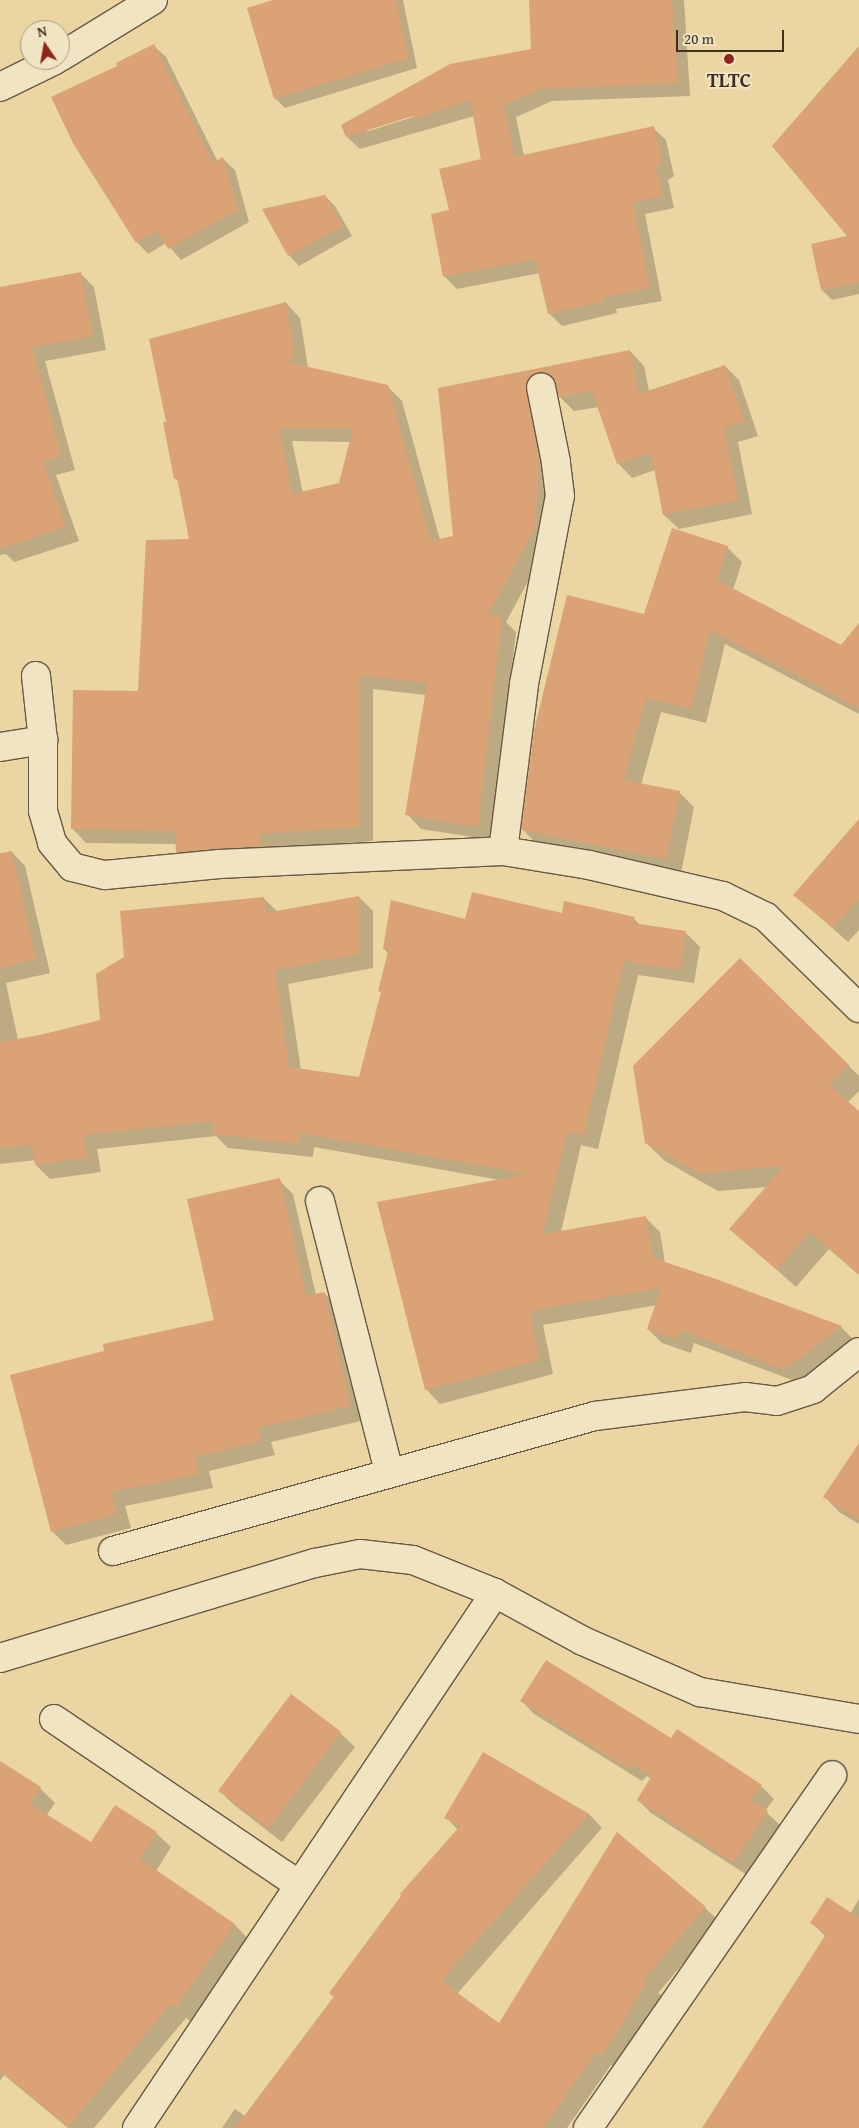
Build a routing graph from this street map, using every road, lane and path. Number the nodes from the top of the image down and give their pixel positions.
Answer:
1 (153, 0) edge
2 (70, 51) edge
3 (35, 70) edge
4 (0, 87) edge
5 (541, 387) dead end
6 (36, 676) dead end
7 (44, 740) junction
8 (0, 747) edge
9 (502, 851) junction
10 (859, 1008) edge
11 (320, 1201) dead end
12 (859, 1352) edge
13 (389, 1472) junction
14 (113, 1551) dead end
15 (495, 1593) junction
16 (0, 1658) edge
17 (54, 1719) dead end
18 (859, 1719) edge
19 (832, 1775) dead end
20 (300, 1885) junction
21 (137, 2128) edge
22 (588, 2128) edge

1 - 2 street
3 - 4 street
5 - 9 street
6 - 7 street
7 - 8 street
7 - 9 street
9 - 10 street
11 - 13 street
12 - 13 street
13 - 14 street
15 - 16 street
15 - 18 street
15 - 20 street
17 - 20 street
19 - 22 street
20 - 21 street

